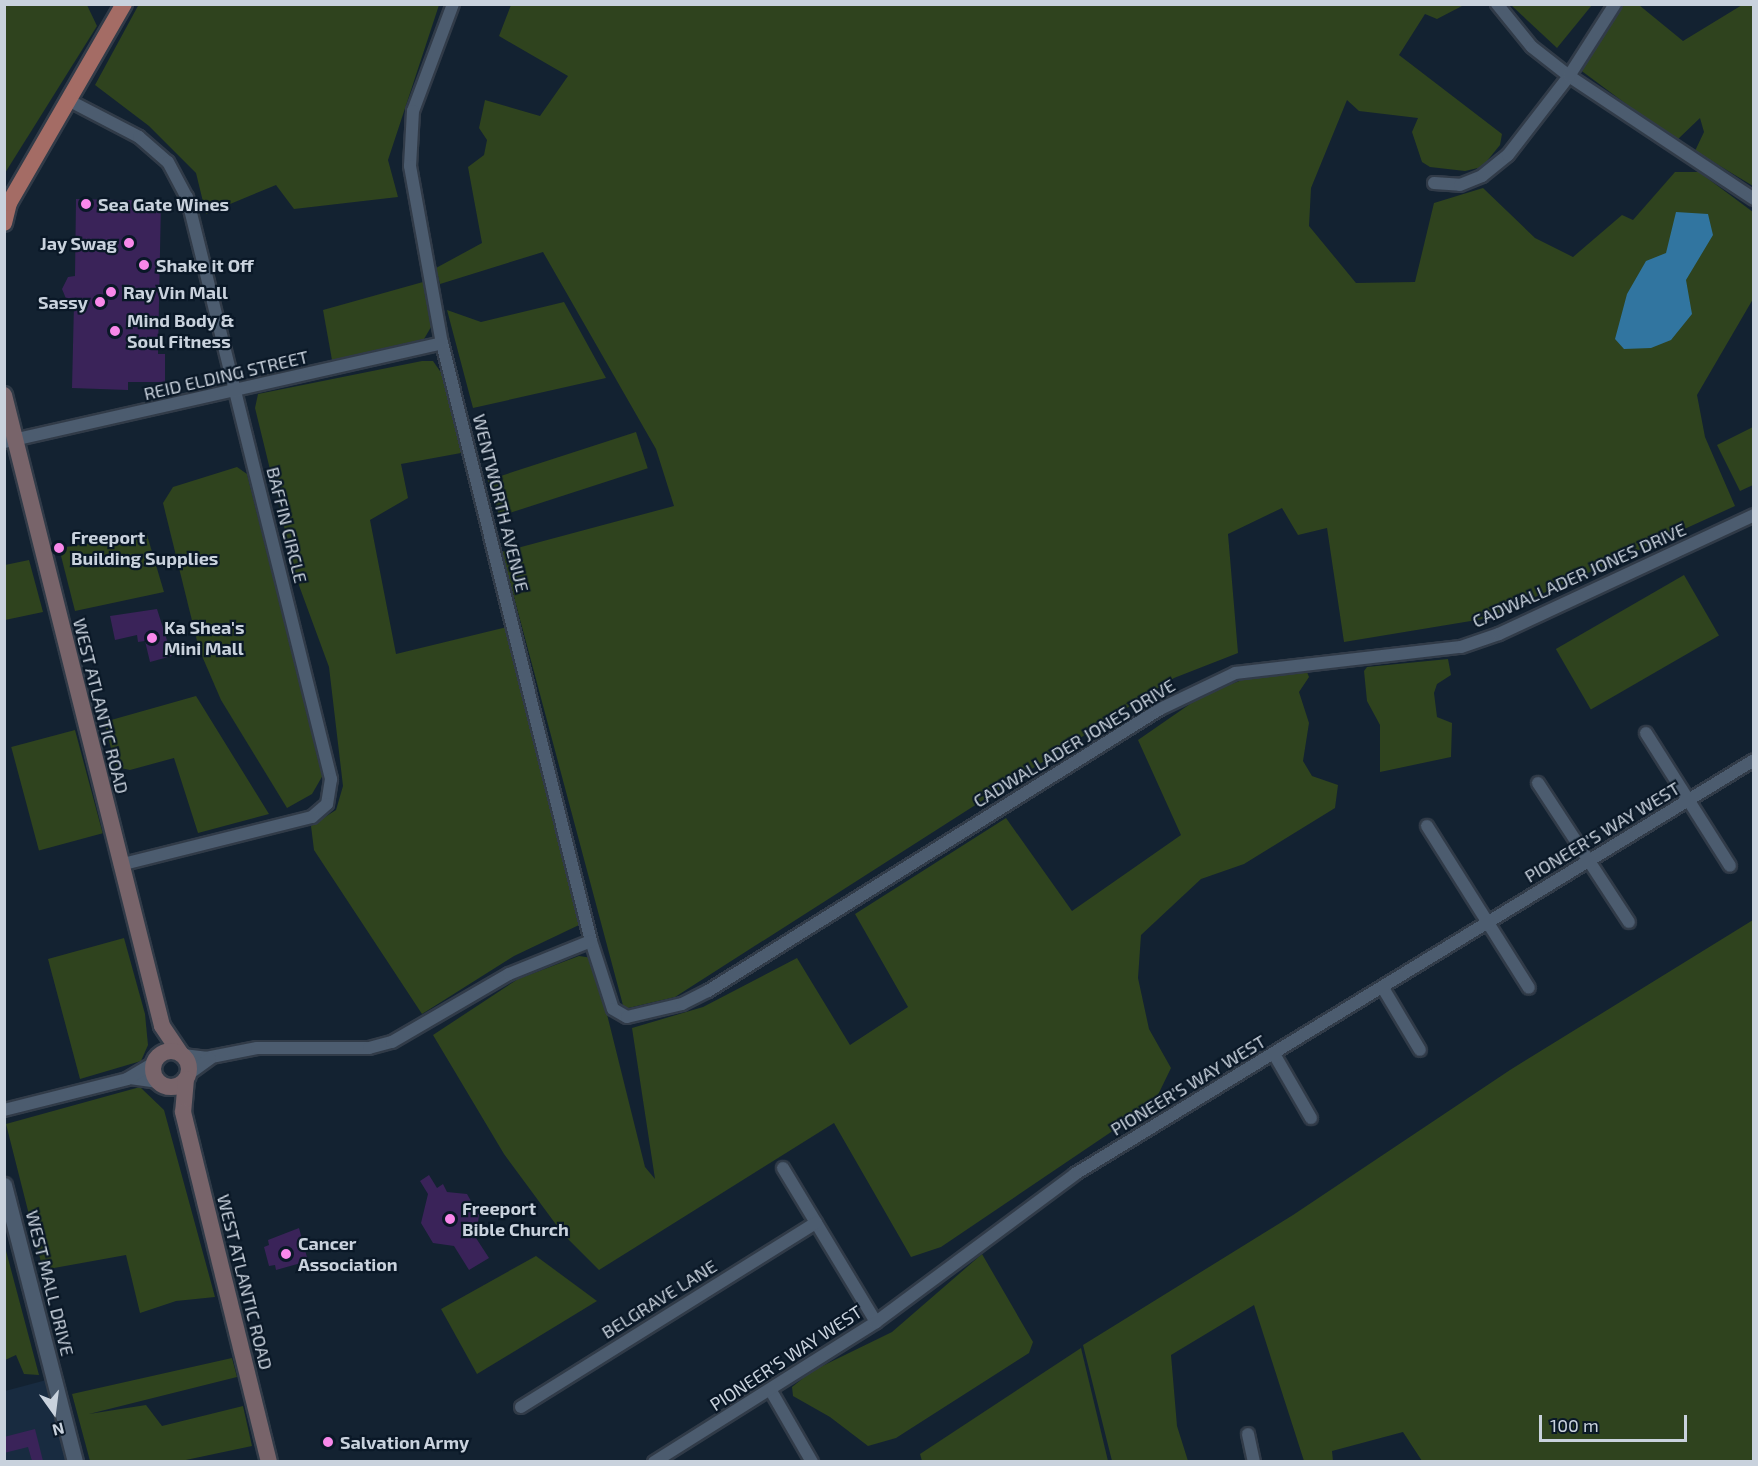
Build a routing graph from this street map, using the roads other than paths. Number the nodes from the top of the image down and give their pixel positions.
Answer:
1 (453, 4) edge
2 (1497, 4) edge
3 (1615, 4) edge
4 (120, 6) edge
5 (1569, 76) junction
6 (68, 99) junction
7 (1434, 183) dead end
8 (1754, 199) edge
9 (7, 205) edge
10 (4, 223) edge
11 (442, 342) junction
12 (236, 392) junction
13 (4, 394) edge
14 (10, 440) edge
15 (1754, 515) edge
16 (1646, 734) dead end
17 (1754, 760) edge
18 (1538, 783) dead end
19 (1687, 802) junction
20 (1427, 826) dead end
21 (1588, 860) junction
22 (120, 865) junction
23 (1730, 866) dead end
24 (1629, 922) dead end
25 (1489, 924) junction
26 (591, 941) junction
27 (1383, 988) junction
28 (1529, 988) dead end
29 (613, 1009) joint
30 (162, 1026) junction
31 (1420, 1050) dead end
32 (182, 1054) junction
33 (1274, 1054) junction
34 (214, 1057) junction
35 (155, 1061) junction
36 (188, 1076) junction
37 (127, 1078) junction
38 (160, 1083) junction
39 (4, 1110) edge
40 (183, 1112) junction
41 (1311, 1118) dead end
42 (783, 1168) dead end
43 (4, 1185) edge
44 (816, 1223) junction
45 (876, 1322) junction
46 (771, 1391) junction
47 (521, 1407) dead end
48 (1248, 1434) dead end
49 (75, 1461) edge
50 (269, 1461) edge
51 (654, 1461) edge
52 (813, 1461) edge
53 (1254, 1461) edge

1 - 11 street, WENTWORTH AVENUE
2 - 5 street
3 - 5 street
4 - 6 main road
5 - 7 street
5 - 8 street
6 - 9 main road
6 - 12 street, BAFFIN CIRCLE
9 - 10 main road
11 - 12 street, REID ELDING STREET
11 - 26 street, WENTWORTH AVENUE
12 - 14 street, REID ELDING STREET
12 - 22 street, BAFFIN CIRCLE
13 - 14 main road, WEST ATLANTIC ROAD
14 - 22 main road, WEST ATLANTIC ROAD
15 - 29 street, CADWALLADER JONES DRIVE
16 - 19 street
17 - 19 street, PIONEER'S WAY WEST
18 - 21 street
19 - 21 street, PIONEER'S WAY WEST
19 - 23 street
20 - 25 street
21 - 24 street
21 - 25 street, PIONEER'S WAY WEST
22 - 30 main road, WEST ATLANTIC ROAD
25 - 27 street, PIONEER'S WAY WEST
25 - 28 street
26 - 29 street, WENTWORTH AVENUE
26 - 34 street
27 - 31 street
27 - 33 street, PIONEER'S WAY WEST
30 - 32 main road, WEST ATLANTIC ROAD
30 - 35 main road, WEST ATLANTIC ROAD
32 - 34 street
32 - 35 main road
32 - 36 main road, WEST ATLANTIC ROAD
33 - 41 street
33 - 45 street, PIONEER'S WAY WEST
34 - 36 street
35 - 37 street
35 - 38 main road, WEST ATLANTIC ROAD
36 - 38 main road
36 - 40 main road, WEST ATLANTIC ROAD
37 - 38 street
37 - 39 street
38 - 40 main road, WEST ATLANTIC ROAD
40 - 50 main road, WEST ATLANTIC ROAD
42 - 44 street
43 - 49 street, WEST MALL DRIVE
44 - 45 street
44 - 47 street, BELGRAVE LANE
45 - 46 street, PIONEER'S WAY WEST
46 - 51 street, PIONEER'S WAY WEST
46 - 52 street
48 - 53 street

